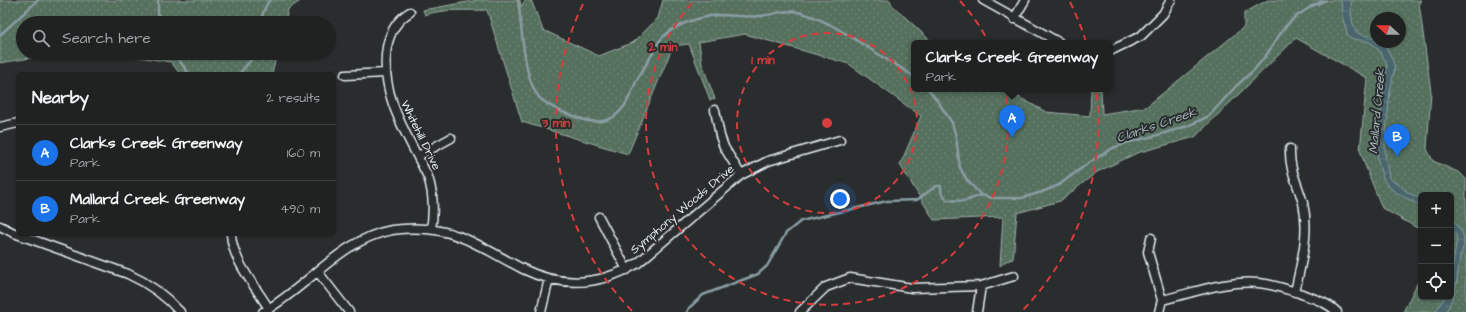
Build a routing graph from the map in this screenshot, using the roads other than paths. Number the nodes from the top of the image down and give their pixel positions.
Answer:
1 (982, 0) edge
2 (1025, 0) edge
3 (1171, 0) edge
4 (410, 12) dead end
5 (1014, 19) junction
6 (1054, 40) edge
7 (1113, 50) edge
8 (386, 73) junction
9 (345, 75) dead end
10 (715, 110) dead end
11 (16, 123) edge
12 (0, 127) edge
13 (451, 138) dead end
14 (840, 140) dead end
15 (1290, 149) dead end
16 (418, 156) junction
17 (741, 174) junction
18 (599, 217) dead end
19 (0, 226) edge
20 (431, 229) junction
21 (16, 234) edge
22 (22, 236) edge
23 (231, 236) edge
24 (1152, 238) dead end
25 (627, 270) junction
26 (318, 272) junction
27 (1014, 276) dead end
28 (549, 279) junction
29 (981, 286) junction
30 (1295, 292) junction
31 (1162, 300) junction
32 (266, 310) edge
33 (180, 312) edge
34 (349, 312) edge
35 (541, 312) edge
36 (800, 312) edge
37 (976, 312) edge
38 (1159, 312) edge
39 (1337, 312) edge

1 - 5 street
2 - 5 street
3 - 7 street
4 - 8 street, Whitehill Drive
5 - 6 street
8 - 9 street
8 - 16 street, Whitehill Drive
10 - 17 street
11 - 12 street
13 - 16 street
14 - 17 street, Symphony Woods Drive
15 - 30 street
16 - 20 street, Whitehill Drive
17 - 25 street, Symphony Woods Drive
18 - 25 street
19 - 21 street
20 - 26 street, Symphony Woods Drive
20 - 28 street, Symphony Woods Drive
22 - 33 street
23 - 32 street
24 - 31 street
25 - 28 street, Symphony Woods Drive
26 - 32 street, Symphony Woods Drive
26 - 34 street
27 - 29 street
28 - 35 street
29 - 36 street
29 - 37 street
30 - 31 street
30 - 39 street
31 - 38 street

